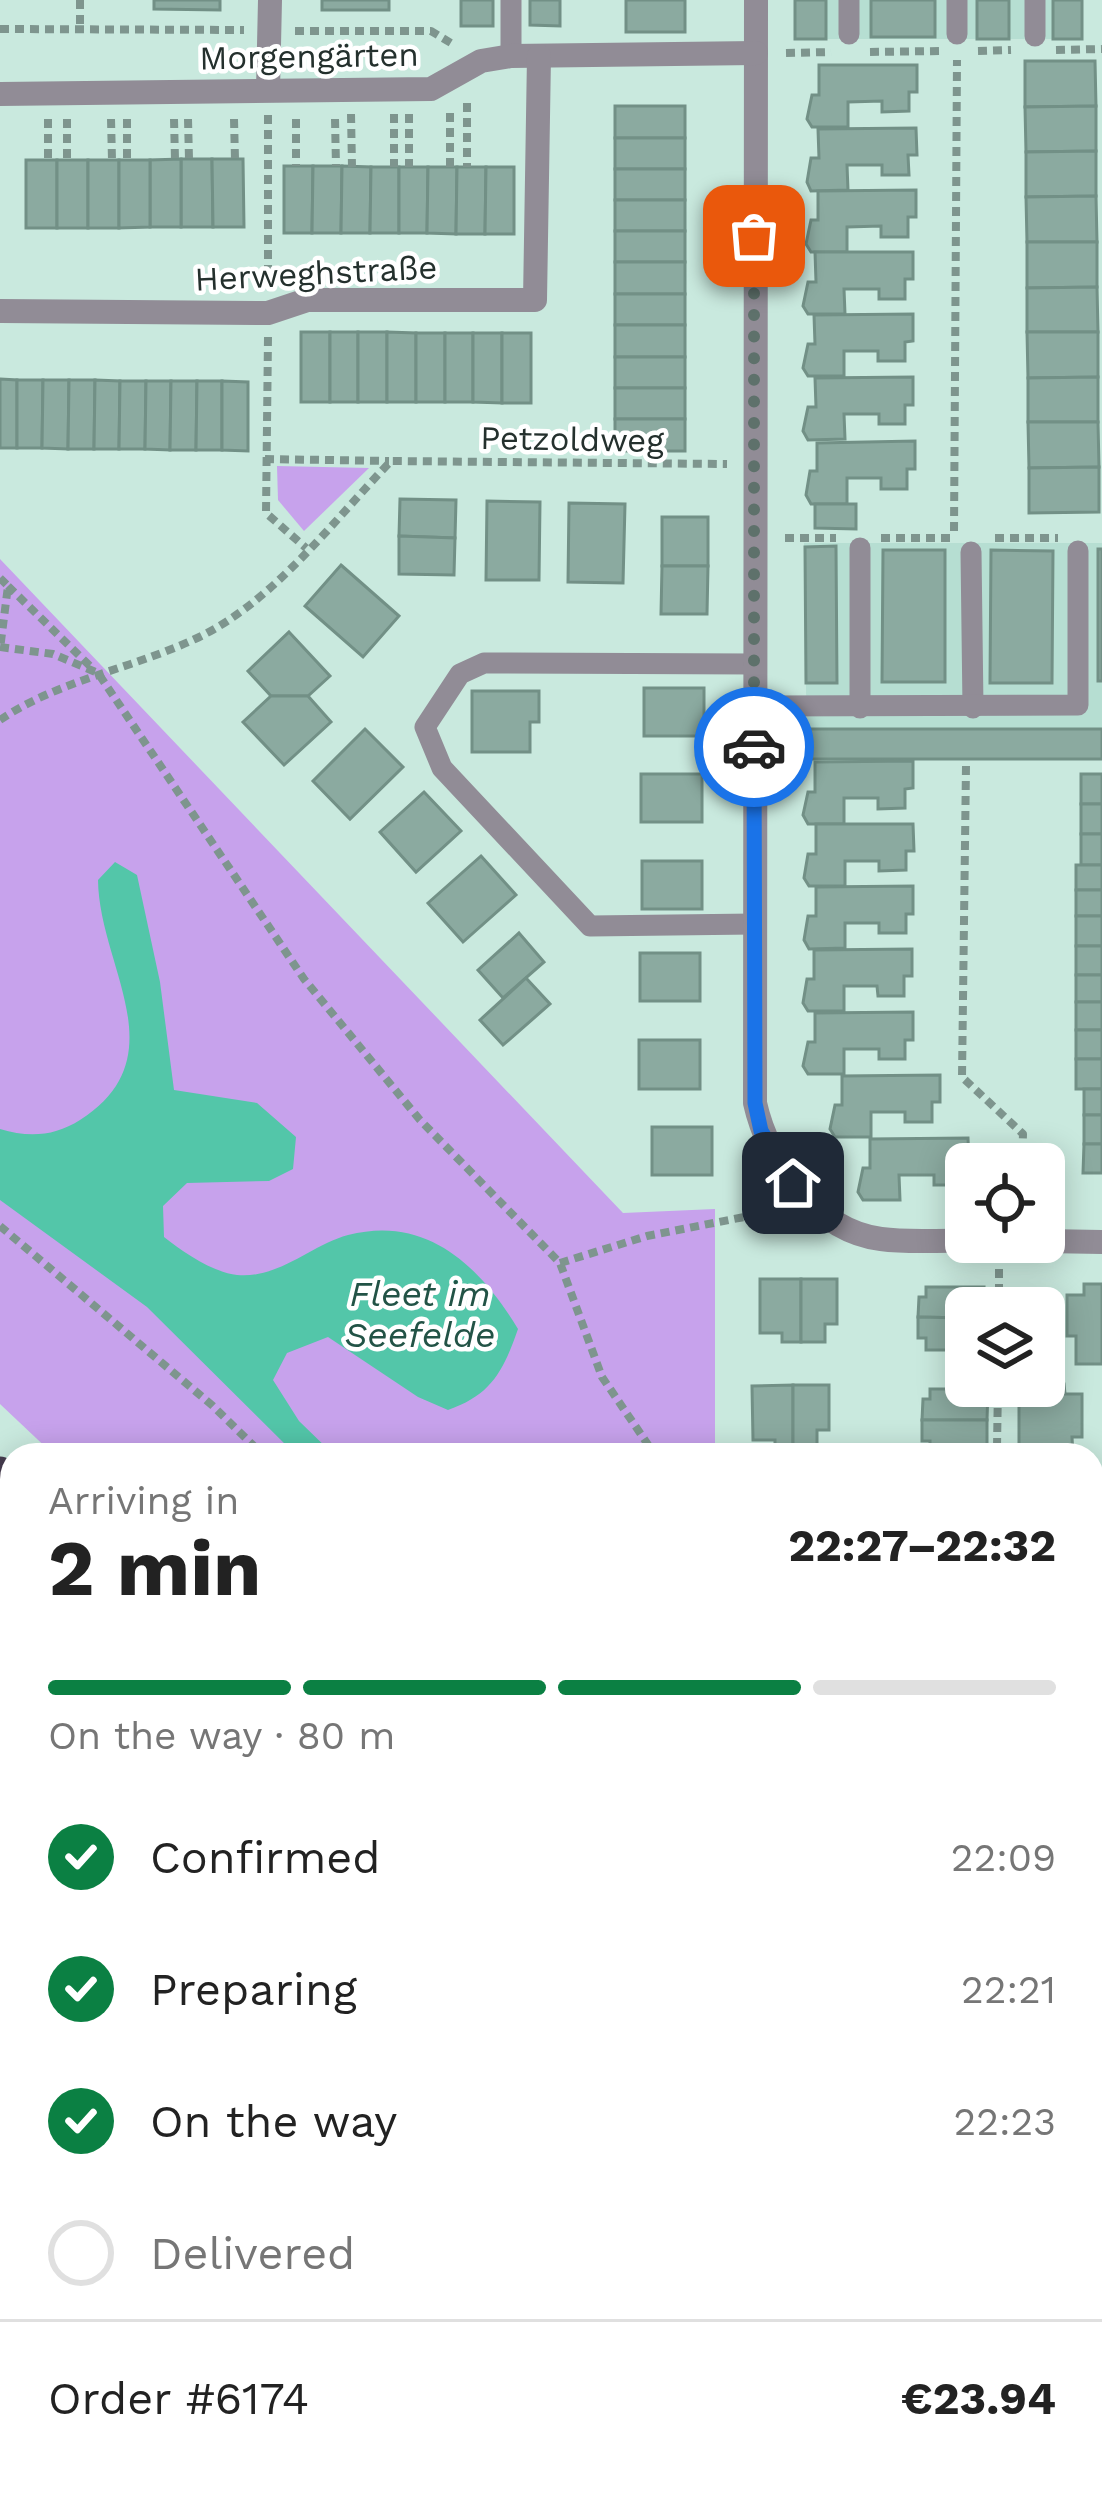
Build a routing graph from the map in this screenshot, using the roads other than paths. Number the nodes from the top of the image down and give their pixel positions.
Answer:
1 (269, 0) edge
2 (511, 0) edge
3 (755, 0) edge
4 (849, 0) edge
5 (957, 0) edge
6 (1035, 0) edge
7 (849, 34) dead end
8 (957, 42) road end
9 (1035, 43) road end
10 (755, 53) junction
11 (511, 56) junction
12 (539, 56) junction
13 (268, 90) junction
14 (0, 94) edge
15 (0, 311) edge
16 (965, 542) road end
17 (860, 543) road end
18 (1077, 544) road end
19 (754, 664) junction
20 (754, 706) junction
21 (860, 708) junction
22 (973, 708) junction
23 (754, 924) junction
24 (945, 1241) edge
25 (1065, 1241) edge
26 (1102, 1242) edge

1 - 13 street
2 - 11 lane
3 - 10 street
4 - 7 lane
5 - 8 lane
6 - 9 lane
10 - 12 street, Morgengärten
10 - 19 street
11 - 12 street, Morgengärten
11 - 13 street, Morgengärten
12 - 15 street, Herweghstraße
13 - 14 street, Morgengärten
16 - 22 lane
17 - 21 lane
18 - 22 lane
19 - 20 street
19 - 23 lane
20 - 21 lane
20 - 23 street
21 - 22 lane
23 - 24 street
25 - 26 street

